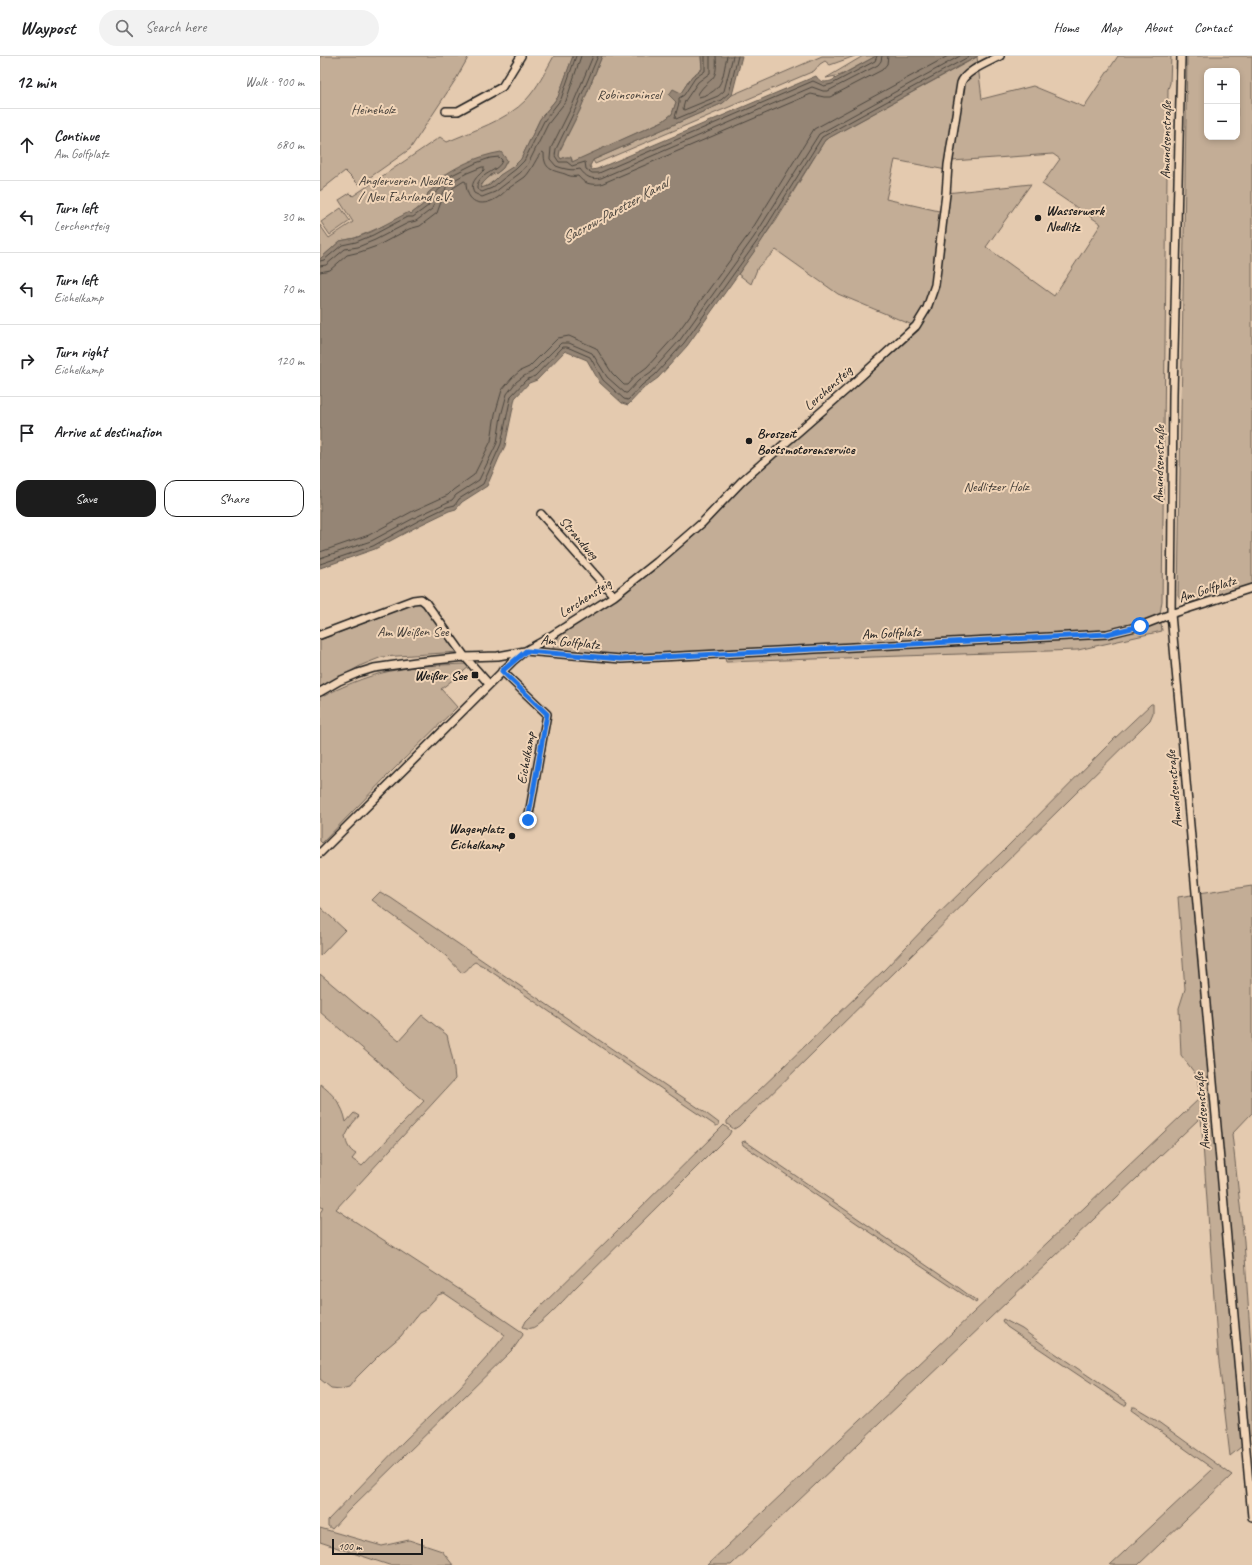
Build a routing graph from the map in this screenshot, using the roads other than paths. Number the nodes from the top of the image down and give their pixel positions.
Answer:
1 (521, 56) edge
2 (1000, 56) edge
3 (1181, 56) edge
4 (446, 111) dead end
5 (541, 514) dead end
6 (1252, 589) edge
7 (614, 596) junction
8 (1171, 614) junction
9 (320, 636) edge
10 (526, 651) junction
11 (465, 657) junction
12 (502, 671) junction
13 (489, 684) junction
14 (320, 692) edge
15 (528, 820) dead end
16 (320, 853) edge
17 (1252, 1517) edge

1 - 4 street
2 - 7 street, Lerchensteig
3 - 8 street, Amundsenstraße
5 - 7 street, Strandweg
6 - 8 street, Am Golfplatz
7 - 10 street, Lerchensteig
8 - 10 street, Am Golfplatz
8 - 17 street, Amundsenstraße
9 - 11 street
10 - 11 street
10 - 12 street, Lerchensteig
11 - 13 street
11 - 14 street
12 - 13 street, Lerchensteig
12 - 15 street, Eichelkamp
13 - 16 street, Lerchensteig

